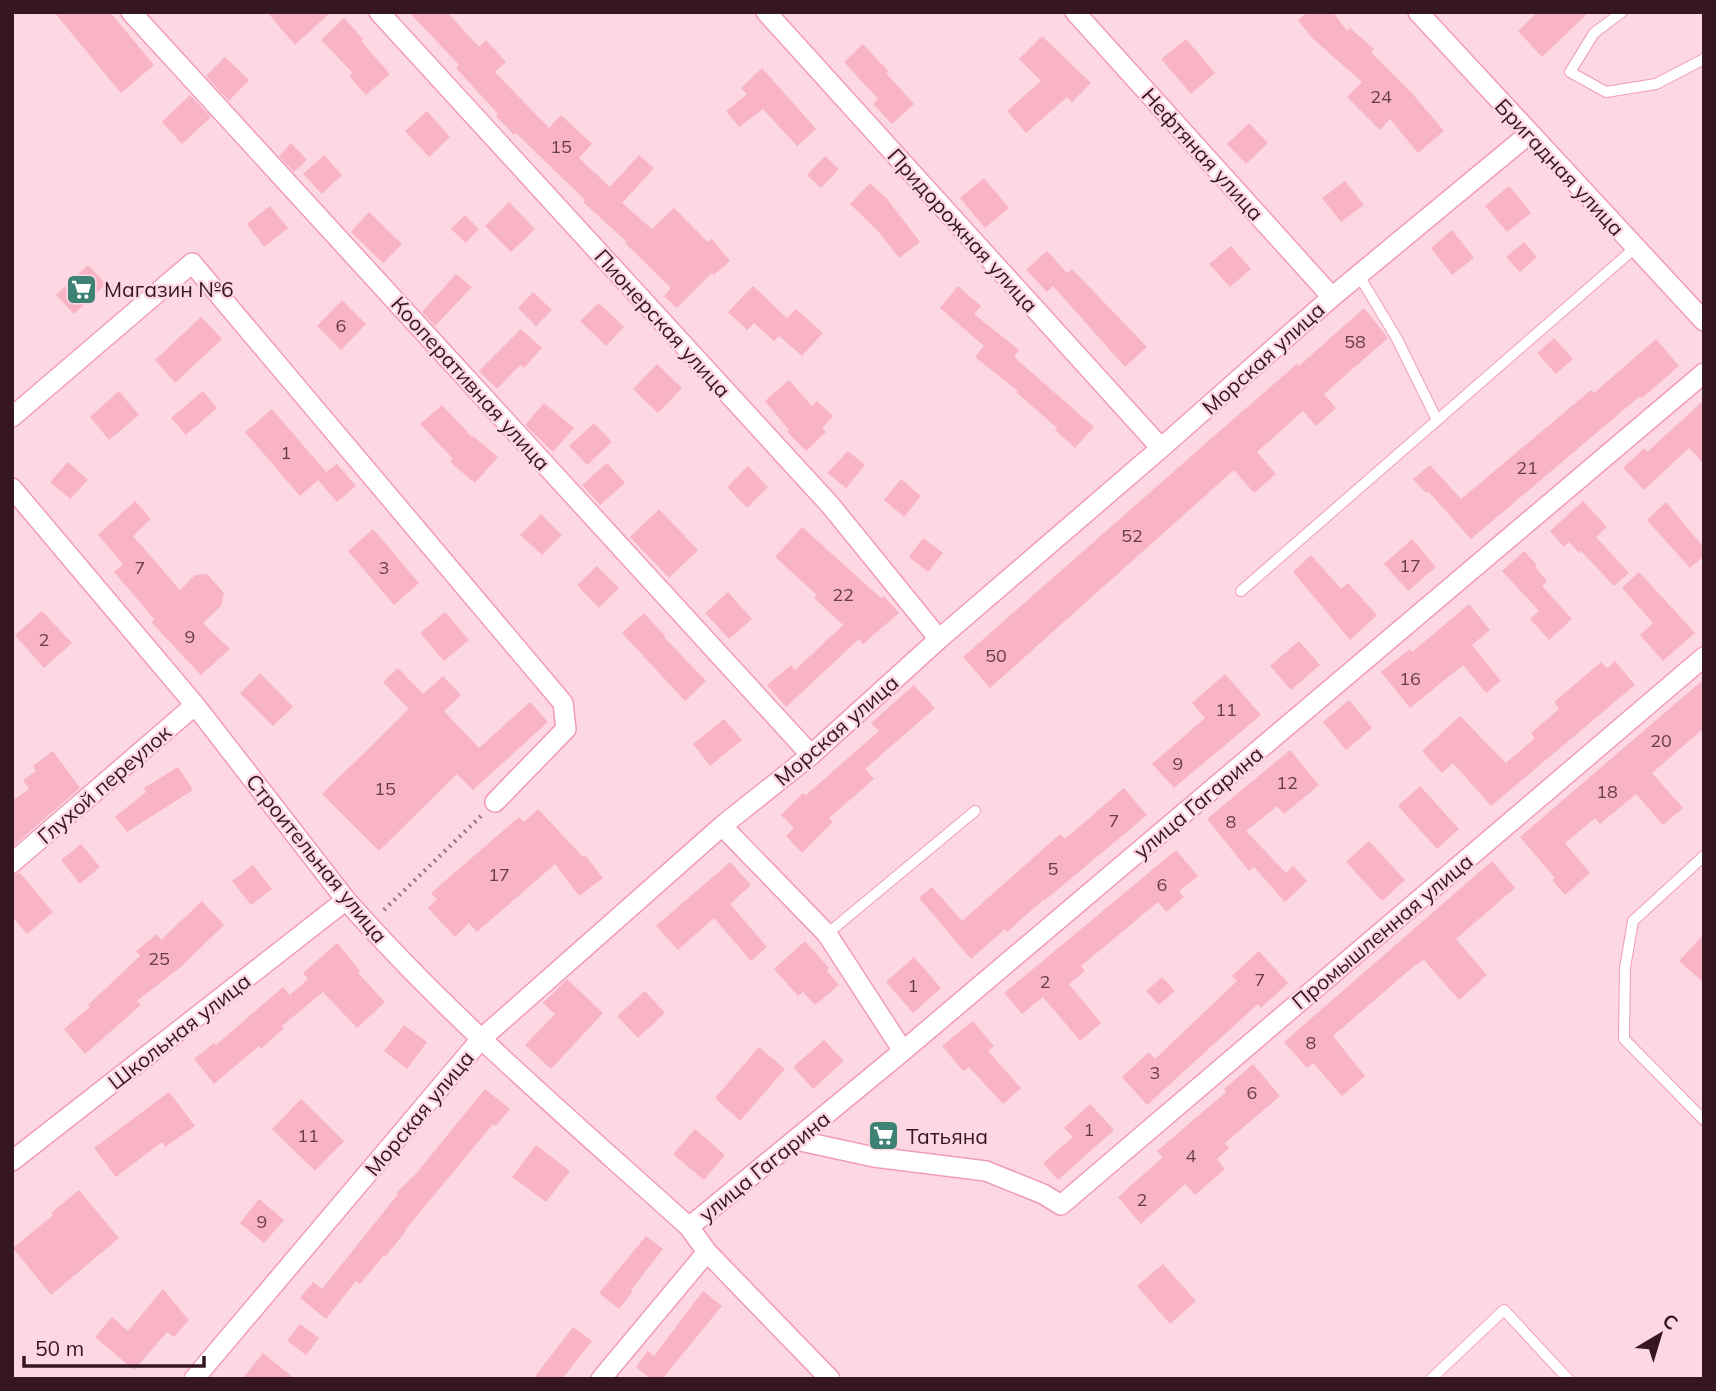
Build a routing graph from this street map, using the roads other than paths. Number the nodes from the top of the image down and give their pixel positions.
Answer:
1 (131, 12) edge
2 (379, 12) edge
3 (766, 12) edge
4 (1074, 12) edge
5 (1418, 12) edge
6 (1622, 12) edge
7 (1704, 58) edge
8 (1529, 134) junction
9 (1635, 248) junction
10 (1358, 274) junction
11 (1332, 297) junction
12 (1704, 321) edge
13 (1704, 373) edge
14 (12, 417) edge
15 (1437, 420) junction
16 (1161, 448) junction
17 (12, 488) edge
18 (1241, 591) dead end
19 (939, 639) junction
20 (1704, 657) edge
21 (195, 705) junction
22 (811, 755) junction
23 (495, 802) road end
24 (975, 811) dead end
25 (722, 826) junction
26 (1704, 856) edge
27 (12, 863) edge
28 (346, 900) junction
29 (827, 934) junction
30 (481, 1040) junction
31 (903, 1051) junction
32 (1704, 1120) edge
33 (796, 1140) junction
34 (12, 1161) edge
35 (689, 1227) junction
36 (707, 1252) junction
37 (194, 1379) edge
38 (601, 1379) edge
39 (830, 1379) edge
40 (1431, 1379) edge
41 (1568, 1379) edge

1 - 22 street, Кооперативная улица
2 - 19 street, Пионерская улица
3 - 16 street, Придорожная улица
4 - 11 street, Нефтяная улица
5 - 8 street, Бригадная улица
6 - 7 lane
8 - 9 street, Бригадная улица
8 - 10 street, Морская улица
9 - 12 street, Бригадная улица
9 - 15 lane
10 - 11 street, Морская улица
10 - 15 lane
11 - 16 street, Морская улица
13 - 31 street, улица Гагарина
14 - 23 street
15 - 18 lane
16 - 19 street, Морская улица
17 - 21 street, Строительная улица
19 - 22 street, Морская улица
20 - 33 street, Промышленная улица
21 - 27 street, Глухой переулок
21 - 28 street, Строительная улица
22 - 25 street, Морская улица
24 - 29 lane
25 - 29 street
25 - 30 street, Морская улица
26 - 32 lane
28 - 30 street, Строительная улица
28 - 34 street, Школьная улица
29 - 31 street
30 - 35 street, Строительная улица
30 - 37 street, Морская улица
31 - 33 street, улица Гагарина
33 - 35 street, улица Гагарина
35 - 36 street, Строительная улица
36 - 38 street
36 - 39 street, Строительная улица
40 - 41 lane

